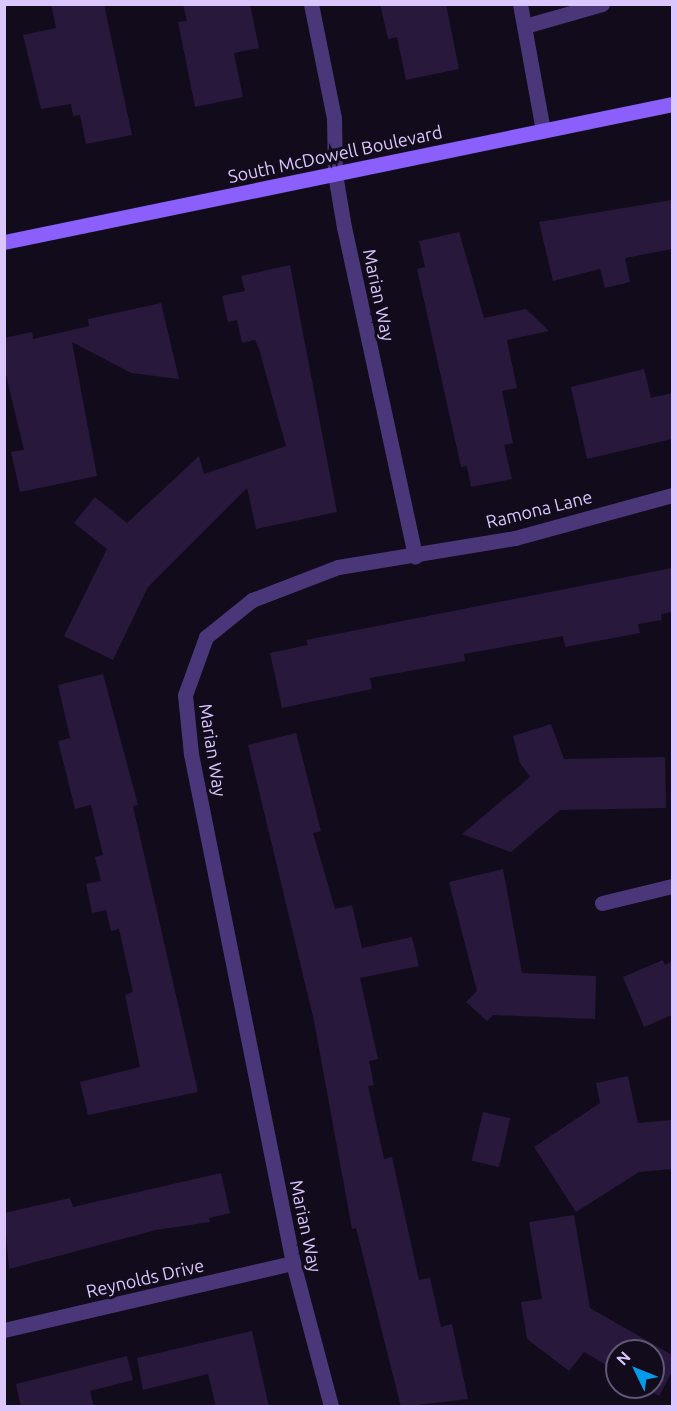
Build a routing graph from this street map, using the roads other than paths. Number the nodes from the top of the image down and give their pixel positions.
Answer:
1 (311, 4) edge
2 (520, 4) edge
3 (602, 4) edge
4 (525, 26) junction
5 (672, 104) edge
6 (543, 131) junction
7 (334, 174) junction
8 (4, 242) edge
9 (672, 495) edge
10 (415, 556) junction
11 (672, 886) edge
12 (602, 903) dead end
13 (293, 1263) junction
14 (4, 1329) edge
15 (331, 1407) edge

1 - 7 street, Marian Way
2 - 4 street
3 - 4 street
4 - 6 street
5 - 6 main road, South McDowell Boulevard
6 - 7 main road, South McDowell Boulevard
7 - 8 main road, South McDowell Boulevard
7 - 10 street, Marian Way
9 - 10 street, Ramona Lane
10 - 13 street, Marian Way
11 - 12 street
13 - 14 street, Reynolds Drive
13 - 15 street, Marian Way

